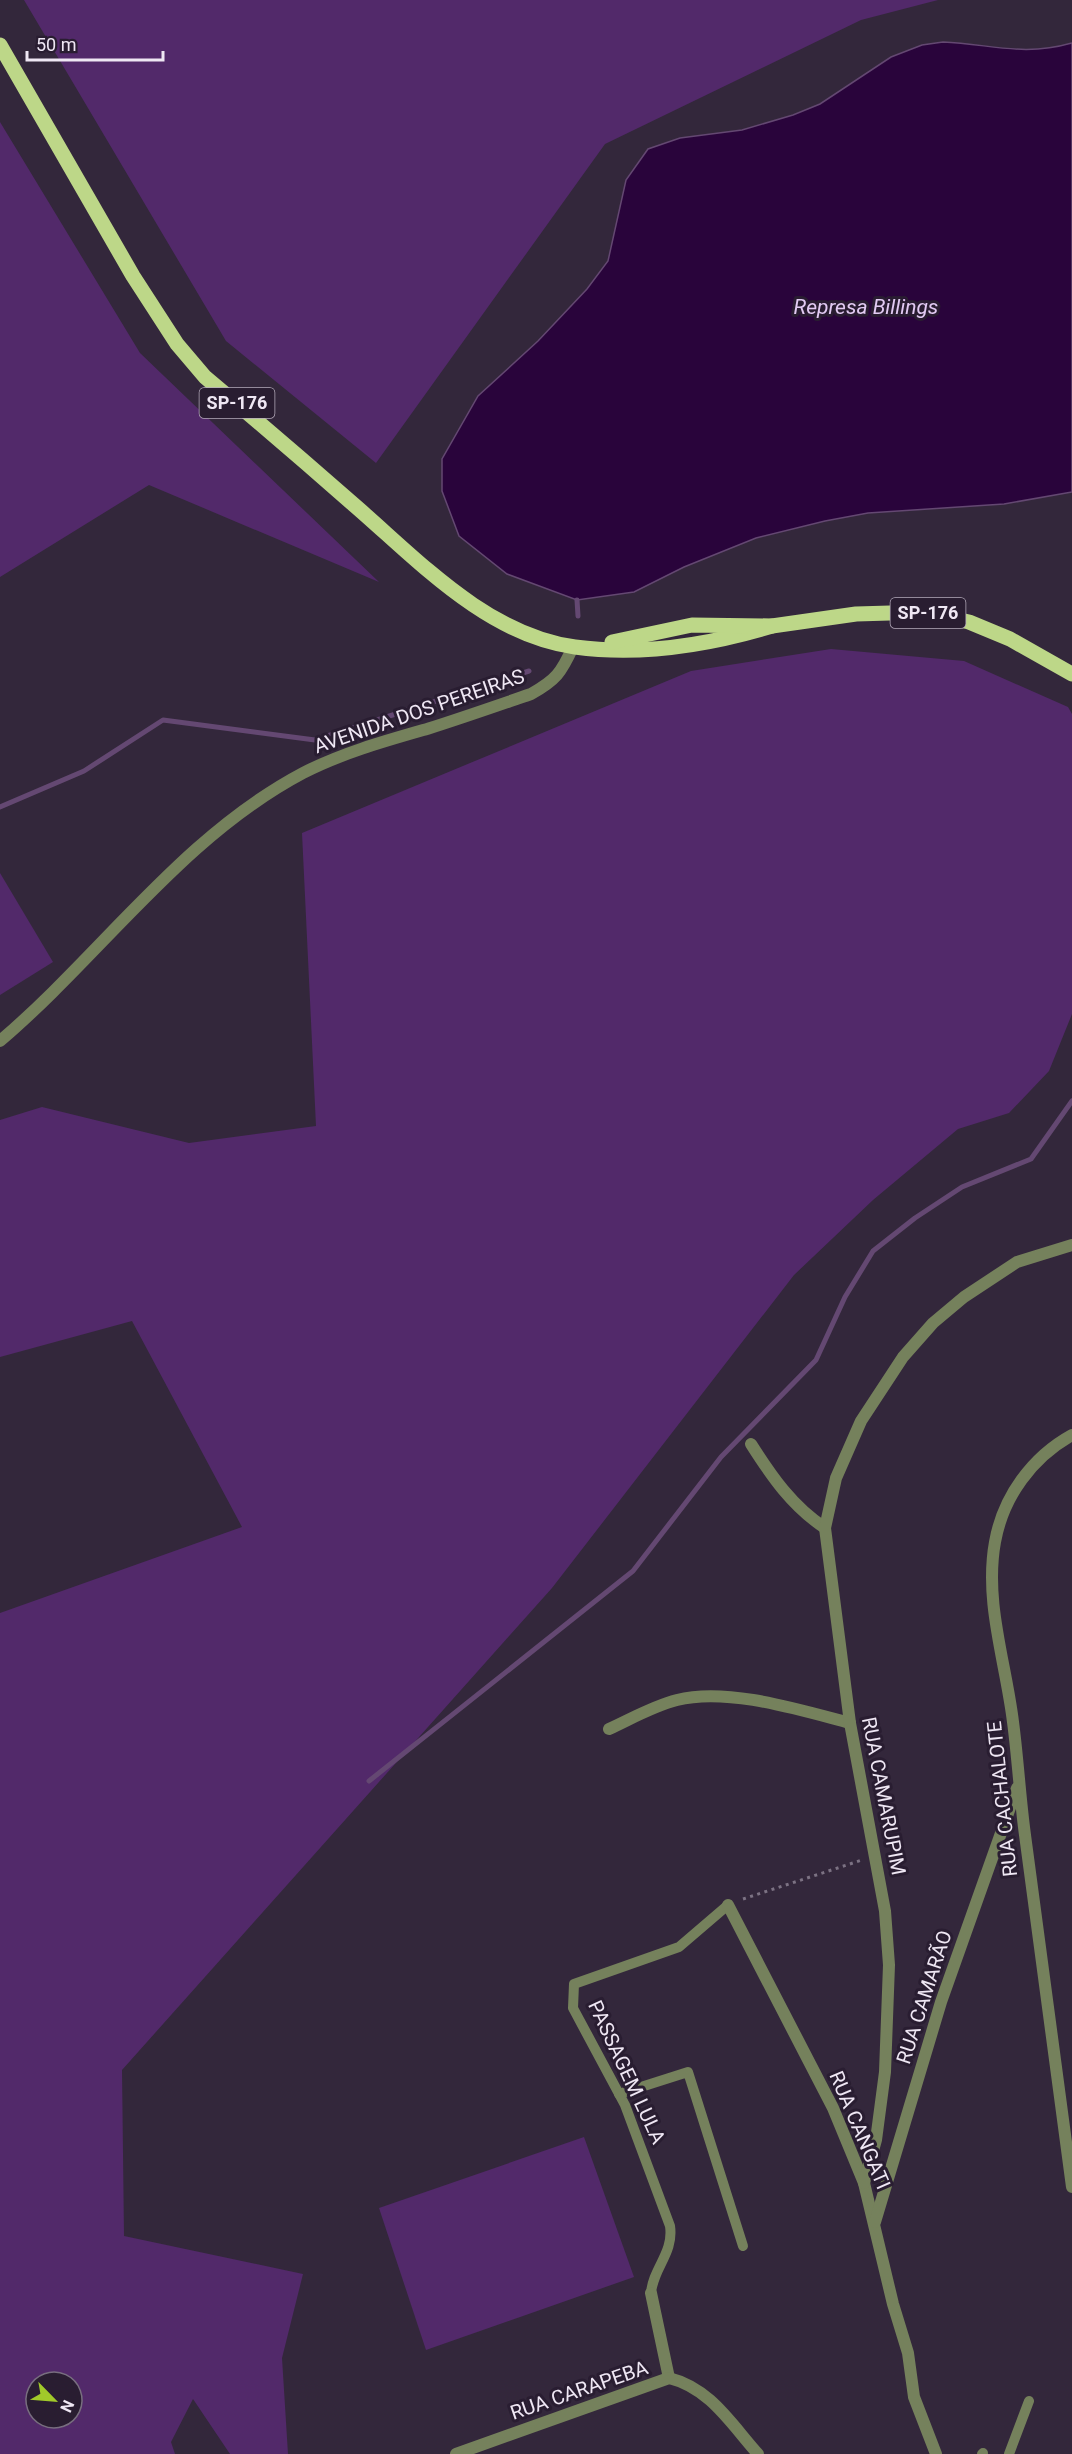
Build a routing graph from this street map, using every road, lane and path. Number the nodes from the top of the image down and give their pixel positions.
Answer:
1 (0, 45) edge
2 (579, 648) junction
3 (1072, 674) edge
4 (0, 1041) edge
5 (1072, 1245) edge
6 (1072, 1435) edge
7 (751, 1444) dead end
8 (825, 1528) junction
9 (850, 1723) junction
10 (609, 1729) dead end
11 (1019, 1785) junction
12 (875, 1856) junction
13 (728, 1905) junction
14 (619, 2094) junction
15 (864, 2183) junction
16 (1072, 2187) edge
17 (874, 2223) junction
18 (743, 2246) dead end
19 (651, 2294) joint
20 (669, 2378) junction
21 (1029, 2401) dead end
22 (456, 2454) edge
23 (758, 2454) edge
24 (936, 2454) edge
25 (1009, 2454) edge

1 - 2 main road, SP-176
2 - 3 main road, SP-176
2 - 4 street, AVENIDA DOS PEREIRAS
5 - 8 street, RUA CAMARUPIM
6 - 11 street, RUA CACHALOTE
7 - 8 street
8 - 9 street, RUA CAMARUPIM
9 - 10 street
9 - 12 street, RUA CAMARUPIM
11 - 16 street, RUA CACHALOTE
11 - 17 street, RUA CAMARÃO
12 - 13 path
12 - 15 street, RUA CAMARUPIM
13 - 14 lane, PASSAGEM LULA
13 - 15 street, RUA CANGATI
14 - 18 lane
14 - 19 lane, PASSAGEM LULA
15 - 17 street, RUA CANGATI
17 - 24 street, RUA CANGATI
19 - 20 street, PASSAGEM LULA
20 - 22 street, RUA CARAPEBA
20 - 23 street, RUA CARAPEBA
21 - 25 lane

